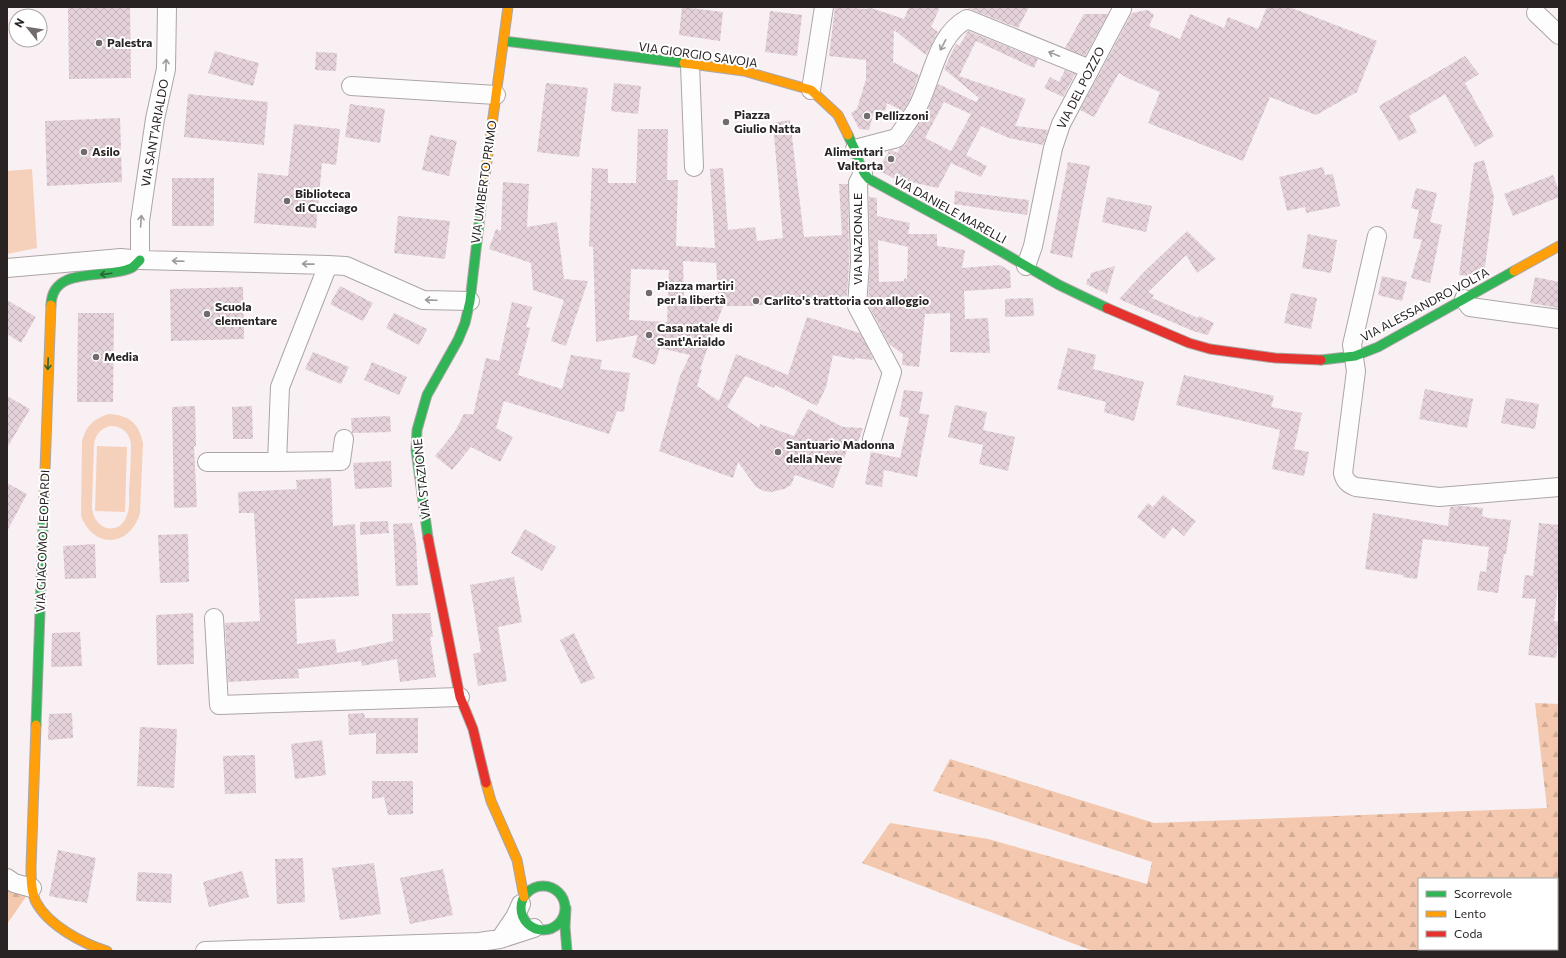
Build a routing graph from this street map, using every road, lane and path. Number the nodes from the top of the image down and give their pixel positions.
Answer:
1 (167, 7) edge
2 (508, 7) edge
3 (824, 7) edge
4 (1122, 7) edge
5 (1536, 13) dead end
6 (1559, 34) edge
7 (504, 41) junction
8 (690, 65) junction
9 (1090, 69) junction
10 (351, 86) dead end
11 (811, 90) junction
12 (496, 95) junction
13 (855, 149) junction
14 (694, 167) dead end
15 (863, 173) junction
16 (1377, 236) dead end
17 (1559, 246) edge
18 (140, 260) junction
19 (328, 265) junction
20 (1026, 266) junction
21 (7, 268) edge
22 (474, 270) joint
23 (1464, 299) junction
24 (470, 301) junction
25 (1559, 319) edge
26 (1355, 356) junction
27 (344, 439) dead end
28 (872, 439) dead end
29 (207, 462) dead end
30 (277, 462) junction
31 (1559, 487) edge
32 (214, 618) dead end
33 (460, 696) junction
34 (513, 849) junction
35 (526, 864) dead end
36 (538, 875) dead end
37 (7, 878) edge
38 (551, 886) junction
39 (32, 888) junction
40 (522, 901) junction
41 (566, 907) junction
42 (537, 929) junction
43 (551, 937) dead end
44 (501, 945) edge
45 (107, 951) edge
46 (205, 951) edge
47 (567, 951) edge

18 -> 1 street, VIA SANT'ARIALDO
2 - 7 street, VIA UMBERTO PRIMO
3 - 11 street
4 - 9 street, VIA DEL POZZO
5 - 6 street
7 - 8 street, VIA GIORGIO SAVOJA
7 - 12 street, VIA UMBERTO PRIMO
8 - 11 street, VIA GIORGIO SAVOJA
8 - 14 street
9 -> 13 street
9 - 20 street, VIA DEL POZZO
10 - 12 street
11 - 13 street, VIA GIORGIO SAVOJA
12 - 22 street, VIA UMBERTO PRIMO
13 - 15 street, VIA GIORGIO SAVOJA
15 - 20 street, VIA DANIELE MARELLI
15 - 28 street, VIA NAZIONALE
16 - 26 street
17 - 23 street, VIA ALESSANDRO VOLTA
19 -> 18 street
18 - 21 street
18 -> 39 street, VIA GIACOMO LEOPARDI
24 -> 19 street
19 - 30 street
20 - 26 street, VIA ALESSANDRO VOLTA
22 - 24 street, VIA STAZIONE
23 - 25 street
23 - 26 street, VIA ALESSANDRO VOLTA
24 - 33 street, VIA STAZIONE
26 - 31 street
27 - 30 street
29 - 30 street
32 - 33 street
33 - 34 street, VIA STAZIONE
34 - 35 street, VIA STAZIONE
34 - 40 street, VIA STAZIONE
36 - 38 street
37 - 39 street
38 - 40 street
38 - 41 street
39 - 45 street, VIA GIACOMO LEOPARDI
40 - 42 street
40 - 44 street
41 - 42 street
41 - 47 street
42 - 43 street
42 - 44 street
44 - 46 street

